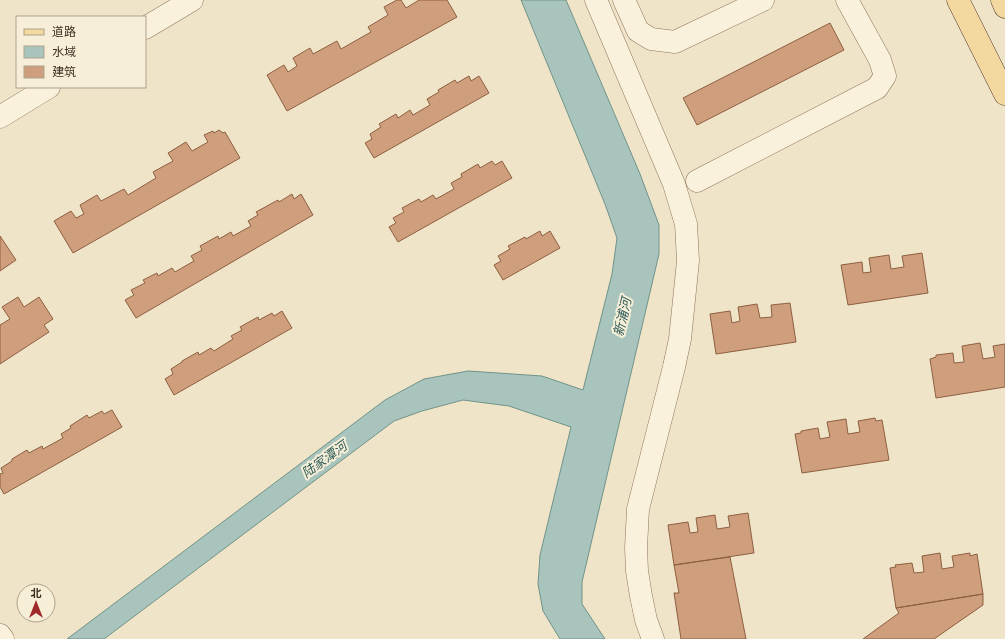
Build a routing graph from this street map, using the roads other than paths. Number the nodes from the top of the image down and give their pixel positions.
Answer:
1 (192, 0) edge
2 (596, 0) edge
3 (624, 0) edge
4 (763, 0) edge
5 (847, 0) edge
6 (958, 0) edge
7 (1002, 0) edge
8 (1005, 8) edge
9 (146, 27) edge
10 (47, 88) edge
11 (1005, 94) edge
12 (0, 117) edge
13 (697, 181) dead end
14 (0, 635) edge
15 (3, 639) edge
16 (653, 639) edge

1 - 9 street
2 - 16 street
3 - 4 street
5 - 13 street
6 - 11 main road
7 - 8 main road
10 - 12 street
14 - 15 street

